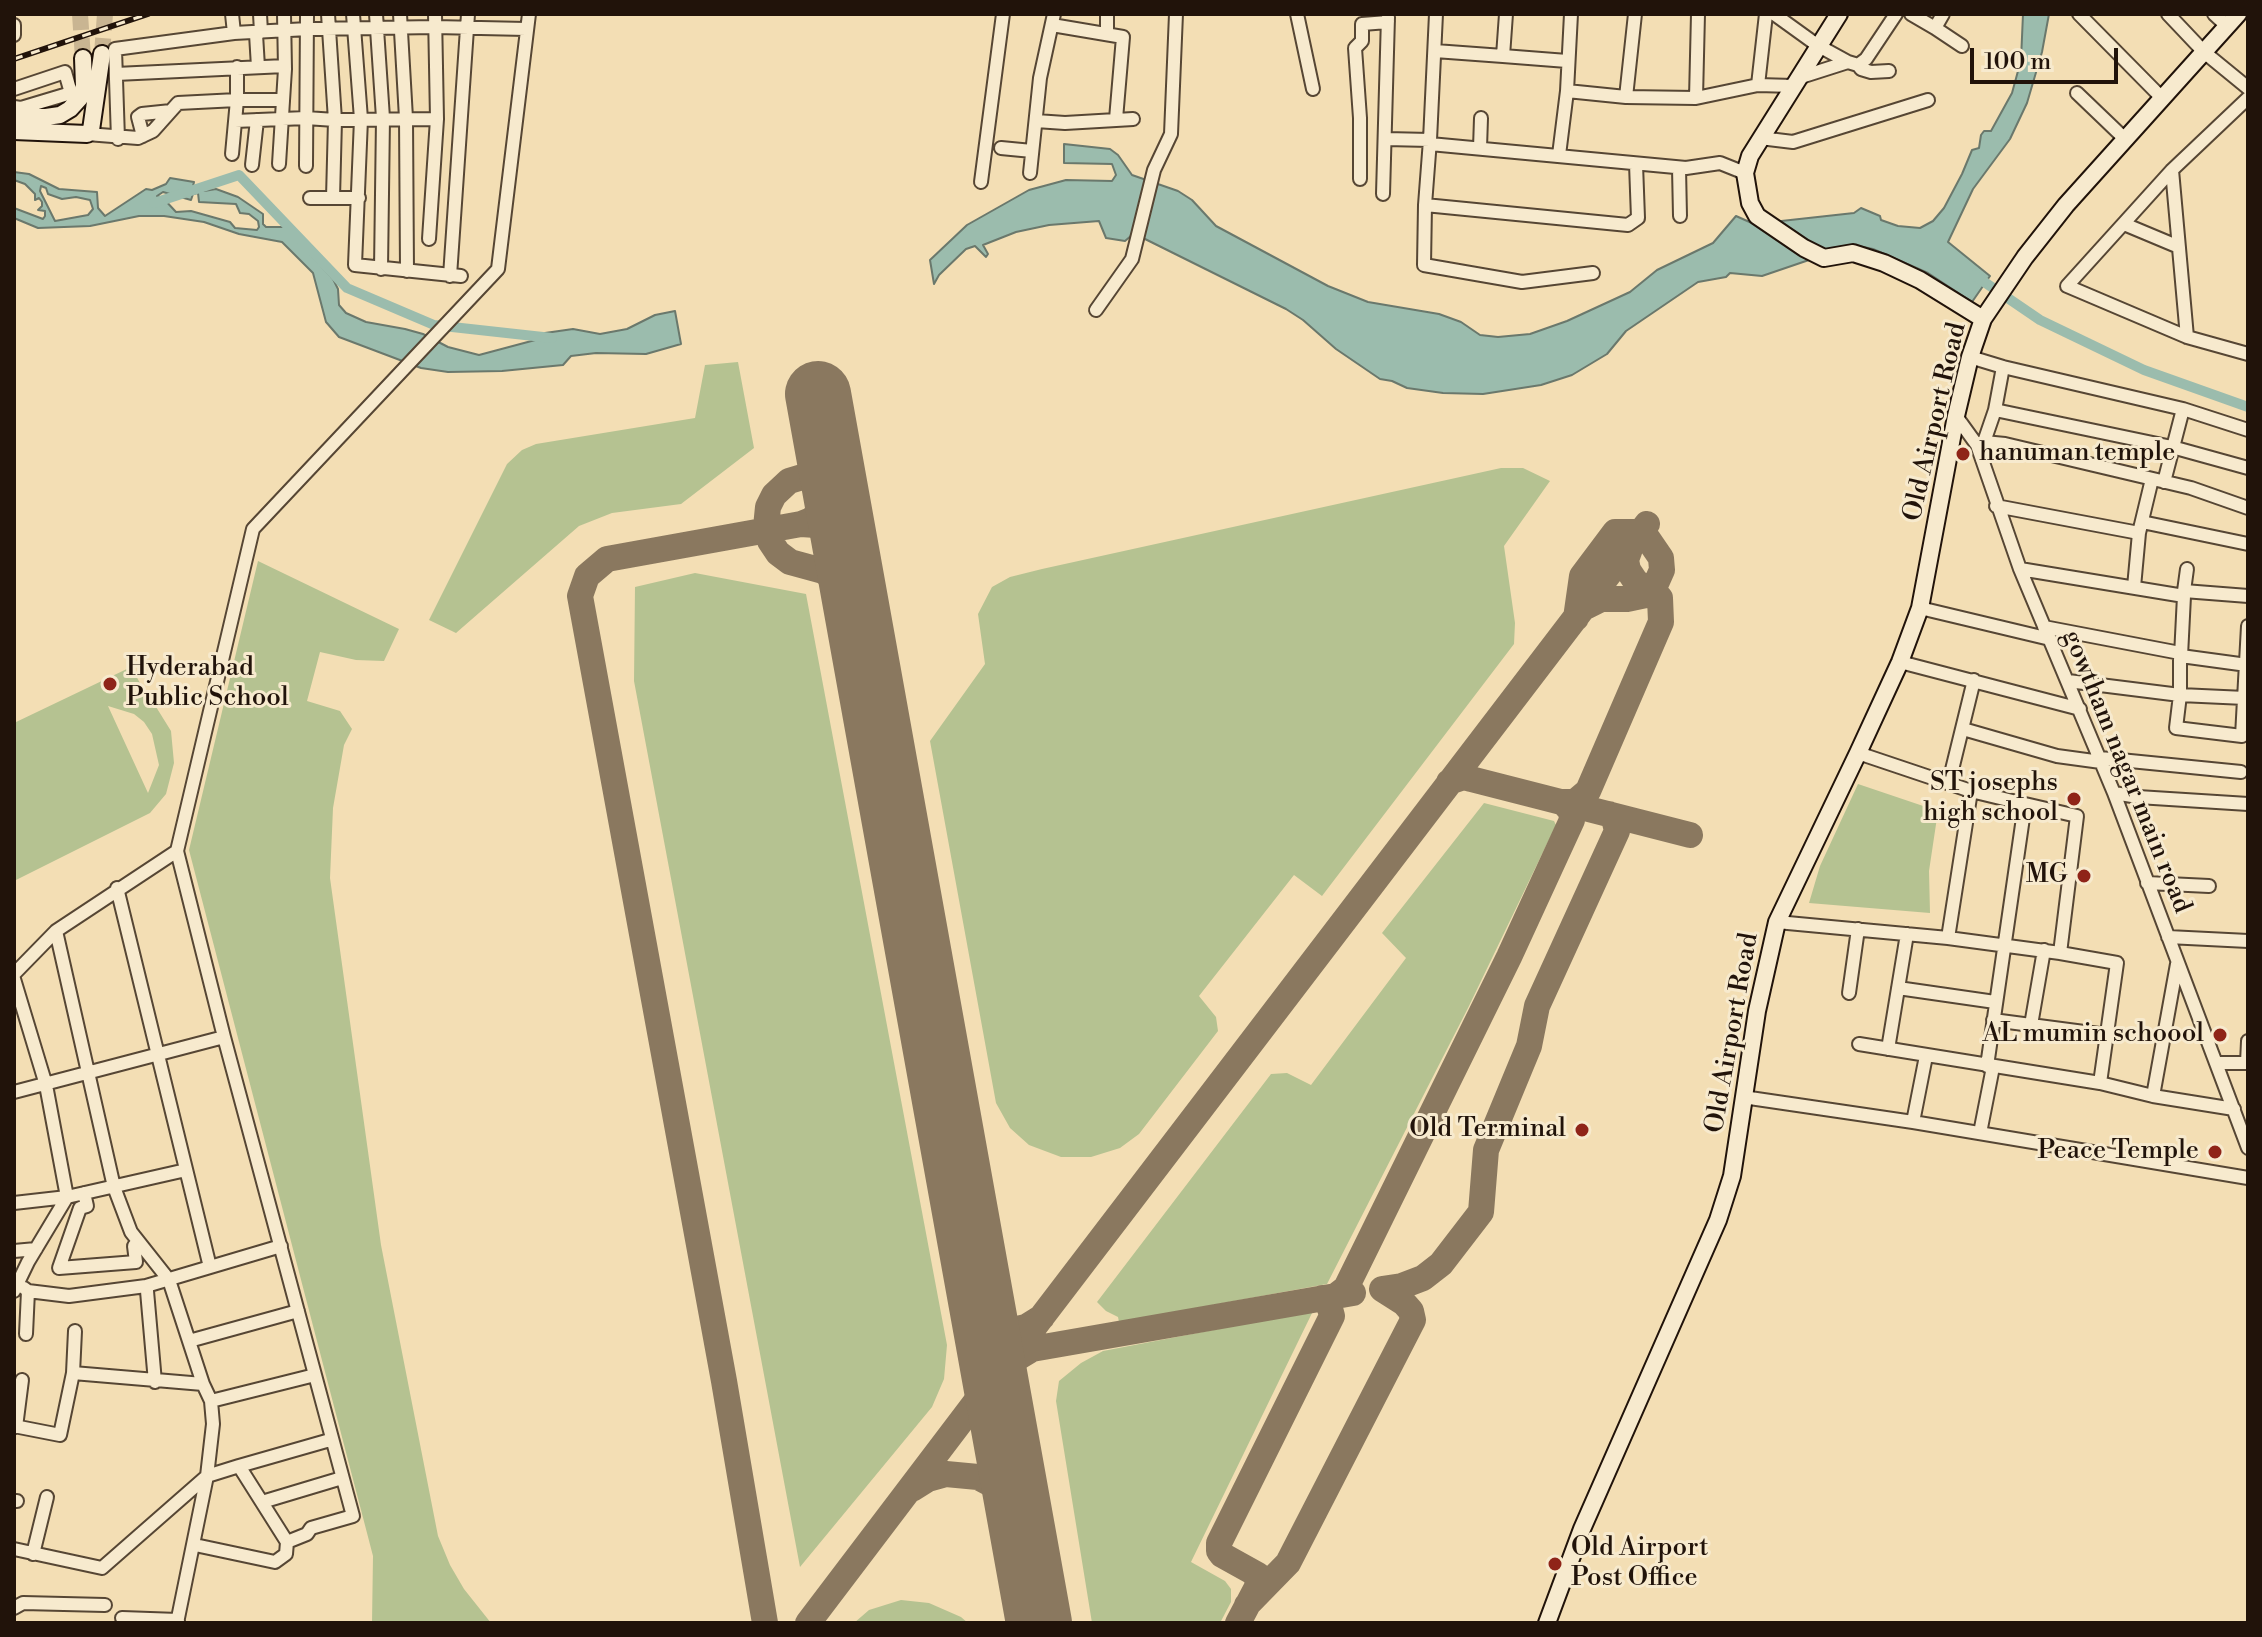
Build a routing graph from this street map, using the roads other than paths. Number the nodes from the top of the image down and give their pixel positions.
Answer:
1 (232, 14) edge
2 (260, 14) edge
3 (284, 14) edge
4 (307, 14) edge
5 (328, 14) edge
6 (353, 14) edge
7 (376, 14) edge
8 (529, 14) edge
9 (1003, 14) edge
10 (1107, 14) edge
11 (1176, 14) edge
12 (1297, 14) edge
13 (1436, 14) edge
14 (1506, 14) edge
15 (1571, 14) edge
16 (1635, 14) edge
17 (1698, 14) edge
18 (1766, 14) edge
19 (1774, 14) edge
20 (1839, 14) edge
21 (1896, 14) edge
22 (1911, 14) edge
23 (1943, 14) edge
24 (2079, 14) edge
25 (2168, 14) edge
26 (2214, 14) edge
27 (1388, 18) edge
28 (435, 20) edge
29 (1053, 20) edge
30 (2232, 20) edge
31 (401, 21) edge
32 (467, 21) edge
33 (14, 25) edge
34 (354, 28) junction
35 (377, 28) junction
36 (1935, 28) junction
37 (308, 29) junction
38 (329, 29) junction
39 (526, 29) junction
40 (284, 30) junction
41 (261, 32) junction
42 (234, 33) junction
43 (1107, 34) junction
44 (14, 35) edge
45 (1817, 45) junction
46 (1962, 46) dead end
47 (1435, 51) junction
48 (2204, 52) junction
49 (102, 54) tunnel mouth
50 (1503, 56) junction
51 (83, 58) tunnel mouth
52 (1567, 61) junction
53 (1853, 64) junction
54 (237, 67) junction
55 (258, 67) junction
56 (285, 68) junction
57 (307, 69) junction
58 (1889, 71) dead end
59 (116, 74) junction
60 (39, 80) junction
61 (1796, 82) junction
62 (1758, 85) junction
63 (2248, 88) edge
64 (14, 89) edge
65 (1313, 89) dead end
66 (1567, 91) junction
67 (2077, 93) dead end
68 (1626, 97) junction
69 (1696, 98) junction
70 (2248, 98) edge
71 (2163, 99) junction
72 (237, 100) junction
73 (283, 100) junction
74 (1928, 100) dead end
75 (44, 101) junction
76 (14, 107) edge
77 (171, 111) junction
78 (14, 117) edge
79 (306, 118) junction
80 (383, 118) junction
81 (406, 118) junction
82 (1481, 118) dead end
83 (361, 119) junction
84 (437, 119) junction
85 (1116, 119) junction
86 (1133, 119) dead end
87 (257, 120) junction
88 (282, 120) junction
89 (335, 120) junction
90 (235, 121) junction
91 (1036, 121) junction
92 (14, 131) edge
93 (87, 134) junction
94 (143, 136) junction
95 (1760, 138) junction
96 (118, 139) junction
97 (1386, 139) junction
98 (2125, 139) junction
99 (1430, 142) junction
100 (1001, 148) dead end
101 (1480, 148) junction
102 (1032, 151) junction
103 (232, 154) dead end
104 (1559, 155) junction
105 (279, 164) dead end
106 (1636, 164) junction
107 (252, 165) dead end
108 (306, 166) dead end
109 (1679, 168) junction
110 (2172, 170) junction
111 (1030, 173) dead end
112 (1745, 173) junction
113 (1360, 179) dead end
114 (981, 182) dead end
115 (1383, 194) dead end
116 (310, 198) dead end
117 (333, 198) junction
118 (359, 200) junction
119 (382, 202) junction
120 (1425, 205) junction
121 (1680, 216) dead end
122 (2124, 224) junction
123 (429, 239) dead end
124 (2179, 247) junction
125 (381, 269) junction
126 (407, 271) junction
127 (1593, 273) dead end
128 (1096, 310) dead end
129 (1985, 314) junction
130 (2187, 337) junction
131 (2248, 354) edge
132 (1970, 357) junction
133 (2003, 367) junction
134 (2183, 409) junction
135 (1995, 410) junction
136 (1956, 416) junction
137 (2248, 430) edge
138 (1980, 443) junction
139 (2172, 447) junction
140 (2248, 468) edge
141 (2158, 481) junction
142 (1996, 506) junction
143 (2248, 508) edge
144 (2140, 527) junction
145 (2248, 544) edge
146 (2020, 569) junction
147 (2187, 569) dead end
148 (2134, 587) junction
149 (2184, 593) junction
150 (2248, 596) edge
151 (1920, 608) junction
152 (2248, 626) edge
153 (2044, 627) junction
154 (2050, 639) junction
155 (2180, 653) junction
156 (1900, 662) junction
157 (2247, 665) edge
158 (1974, 680) junction
159 (2068, 681) junction
160 (2180, 695) junction
161 (2245, 698) junction
162 (2080, 709) junction
163 (1963, 729) junction
164 (1858, 753) junction
165 (2100, 760) junction
166 (2241, 772) dead end
167 (1949, 782) junction
168 (1971, 791) junction
169 (2114, 793) junction
170 (2025, 804) junction
171 (2248, 804) edge
172 (177, 851) junction
173 (2147, 883) junction
174 (2209, 886) dead end
175 (117, 888) junction
176 (1777, 922) junction
177 (1858, 929) junction
178 (56, 931) junction
179 (1907, 934) junction
180 (2168, 937) junction
181 (1948, 938) junction
182 (2248, 941) edge
183 (2003, 944) junction
184 (2044, 950) junction
185 (2060, 953) junction
186 (2178, 960) junction
187 (14, 976) edge
188 (1898, 988) junction
189 (1849, 993) dead end
190 (1995, 1002) junction
191 (1993, 1020) junction
192 (2031, 1025) junction
193 (2107, 1035) junction
194 (224, 1037) junction
195 (2248, 1041) edge
196 (1859, 1044) dead end
197 (1888, 1049) junction
198 (158, 1054) junction
199 (1926, 1056) junction
200 (2218, 1063) junction
201 (2247, 1063) edge
202 (1990, 1066) junction
203 (90, 1073) junction
204 (2100, 1083) junction
205 (46, 1085) junction
206 (14, 1092) edge
207 (2153, 1096) junction
208 (1743, 1097) junction
209 (2234, 1109) junction
210 (1913, 1122) junction
211 (1980, 1133) junction
212 (2248, 1148) edge
213 (186, 1170) junction
214 (2248, 1178) edge
215 (114, 1187) junction
216 (84, 1193) junction
217 (67, 1197) junction
218 (14, 1203) edge
219 (138, 1241) junction
220 (281, 1246) junction
221 (36, 1249) junction
222 (14, 1251) edge
223 (210, 1267) junction
224 (169, 1280) junction
225 (20, 1289) edge
226 (147, 1291) dead end
227 (298, 1311) junction
228 (75, 1331) dead end
229 (26, 1334) dead end
230 (189, 1341) junction
231 (73, 1373) junction
232 (315, 1375) junction
233 (22, 1380) dead end
234 (155, 1382) junction
235 (203, 1384) junction
236 (211, 1401) junction
237 (15, 1426) edge
238 (330, 1440) junction
239 (239, 1466) junction
240 (207, 1476) junction
241 (342, 1478) junction
242 (47, 1497) dead end
243 (262, 1502) junction
244 (287, 1542) junction
245 (195, 1545) junction
246 (14, 1549) edge
247 (33, 1554) junction
248 (105, 1605) dead end
249 (14, 1608) edge
250 (122, 1618) dead end
251 (178, 1622) edge
252 (1547, 1623) edge

1 - 42 street
2 - 41 street
3 - 40 street
4 - 37 street
5 - 38 street
6 - 34 street
7 - 35 street
8 - 39 street
9 - 114 street
10 - 43 street
11 - 128 street
12 - 65 street
13 - 47 street
14 - 50 street
15 - 52 street
16 - 68 street
17 - 69 street
18 - 62 street
19 - 45 street
20 - 45 main road
21 - 53 street
22 - 36 street
23 - 36 street
24 - 71 street
25 - 48 street
26 - 30 street
27 - 97 street
27 - 113 street
28 - 31 street
28 - 32 street
28 - 84 street
29 - 43 street
29 - 91 street
30 - 48 main road, Old Airport Road
31 - 35 street
31 - 81 street
32 - 39 street
32 - 126 street
33 - 44 street
34 - 35 street
34 - 38 street
34 - 83 street
35 - 80 street
36 - 46 street
37 - 38 street
37 - 40 street
37 - 57 street
38 - 89 street
39 - 172 street
40 - 41 street
40 - 56 street
41 - 42 street
41 - 55 street
42 - 59 street
43 - 85 street
45 - 53 street
45 - 61 main road
47 - 50 street
47 - 99 street
48 - 63 street
48 - 71 main road, Old Airport Road
49 - 93 main road
50 - 52 street
51 - 78 main road
52 - 66 street
53 - 58 street
53 - 61 street
54 - 55 street
54 - 59 street
54 - 72 street
55 - 56 street
56 - 57 street
56 - 73 street
57 - 79 street
59 - 96 street
60 - 64 street
60 - 75 street
60 - 75 street
61 - 62 street
61 - 95 main road
62 - 69 street
66 - 68 street
66 - 104 street
67 - 98 street
68 - 69 street
70 - 110 street
71 - 98 main road, Old Airport Road
72 - 73 street
72 - 77 street
72 - 90 street
73 - 88 street
74 - 95 street
75 - 76 street
77 - 94 street
77 - 94 street
79 - 88 street
79 - 89 street
79 - 108 street
80 - 81 street
80 - 83 street
80 - 119 street
81 - 84 street
81 - 126 street
82 - 101 street
83 - 89 street
83 - 118 street
84 - 123 street
85 - 86 street
85 - 91 street
87 - 88 street
87 - 90 street
87 - 107 street
88 - 105 street
89 - 117 street
90 - 103 street
91 - 102 street
92 - 93 main road
93 - 96 street
94 - 96 street
95 - 112 main road
97 - 99 street
97 - 115 street
98 - 129 main road, Old Airport Road
99 - 101 street
99 - 120 street
100 - 102 street
101 - 104 street
102 - 111 street
104 - 106 street
106 - 109 street
106 - 120 street
109 - 112 street
109 - 121 street
110 - 122 street
110 - 124 street
112 - 129 main road
116 - 117 street
117 - 118 street
118 - 119 street
118 - 125 street
119 - 125 street
120 - 127 street
122 - 124 street
122 - 130 street
124 - 130 street
125 - 126 street
129 - 132 main road, Old Airport Road
130 - 131 street
132 - 133 street
132 - 136 main road, Old Airport Road
133 - 134 street
133 - 135 street
134 - 137 street
134 - 139 street
135 - 138 street
135 - 139 street
136 - 138 street, gowtham nagar main road
136 - 151 main road, Old Airport Road
138 - 141 street
138 - 142 street, gowtham nagar main road
139 - 140 street
139 - 141 street
141 - 143 street
141 - 144 street
142 - 144 street
142 - 146 street, gowtham nagar main road
144 - 145 street
144 - 148 street
146 - 148 street
146 - 153 street, gowtham nagar main road
147 - 149 street
148 - 149 street
149 - 150 street
149 - 155 street
151 - 154 street
151 - 156 main road, Old Airport Road
152 - 157 street
153 - 154 street, gowtham nagar main road
153 - 155 street
154 - 159 street, gowtham nagar main road
155 - 157 street
155 - 160 street
156 - 158 street
156 - 164 main road, Old Airport Road
157 - 161 street
158 - 162 street
158 - 163 street
159 - 160 street
159 - 162 street, gowtham nagar main road
160 - 161 street
160 - 161 street
162 - 165 street, gowtham nagar main road
163 - 165 street
163 - 167 street
164 - 167 street
164 - 176 main road, Old Airport Road
165 - 166 street
165 - 169 street, gowtham nagar main road
167 - 168 street
168 - 170 street
168 - 181 street
169 - 171 street
169 - 173 street, gowtham nagar main road
170 - 183 street
170 - 185 street
172 - 175 street
172 - 194 street
173 - 174 street
173 - 180 street, gowtham nagar main road
175 - 178 street
175 - 198 street
176 - 177 street
176 - 208 main road, Old Airport Road
177 - 179 street
177 - 189 street
178 - 187 street
178 - 203 street
179 - 181 street
179 - 188 street
180 - 182 street
180 - 186 street, gowtham nagar main road
181 - 183 street
183 - 184 street
183 - 190 street
184 - 185 street
184 - 192 street
185 - 193 street
186 - 200 street, gowtham nagar main road
186 - 207 street
187 - 205 street
188 - 190 street
188 - 197 street
190 - 191 street
191 - 192 street
191 - 202 street
192 - 193 street
193 - 204 street
194 - 198 street
194 - 220 street
195 - 201 street
196 - 197 street
197 - 199 street
198 - 203 street
198 - 213 street
199 - 202 street
199 - 210 street
200 - 201 street
200 - 209 street, gowtham nagar main road
202 - 204 street
202 - 211 street
203 - 205 street
203 - 215 street
204 - 207 street
205 - 206 street
205 - 217 street
207 - 209 street
208 - 210 street
208 - 252 main road, Old Airport Road
209 - 212 street, gowtham nagar main road
210 - 211 street
211 - 214 street
213 - 215 street
213 - 223 street
215 - 216 street
215 - 219 street
216 - 217 street
216 - 219 street
217 - 218 street
217 - 221 street
219 - 224 street
220 - 223 street
220 - 227 street
221 - 222 street
221 - 225 street
223 - 224 street
224 - 225 street
224 - 230 street
225 - 229 street
226 - 234 street
227 - 230 street
227 - 232 street
228 - 231 street
230 - 235 street
231 - 234 street
231 - 237 street
232 - 236 street
232 - 238 street
233 - 237 street
234 - 235 street
235 - 236 street
236 - 240 street
238 - 239 street
238 - 241 street
239 - 240 street
239 - 243 street
240 - 245 street
240 - 247 street
241 - 243 street
241 - 244 street
242 - 247 street
243 - 244 street
244 - 245 street
245 - 251 street
246 - 247 street
248 - 249 street
250 - 251 street

